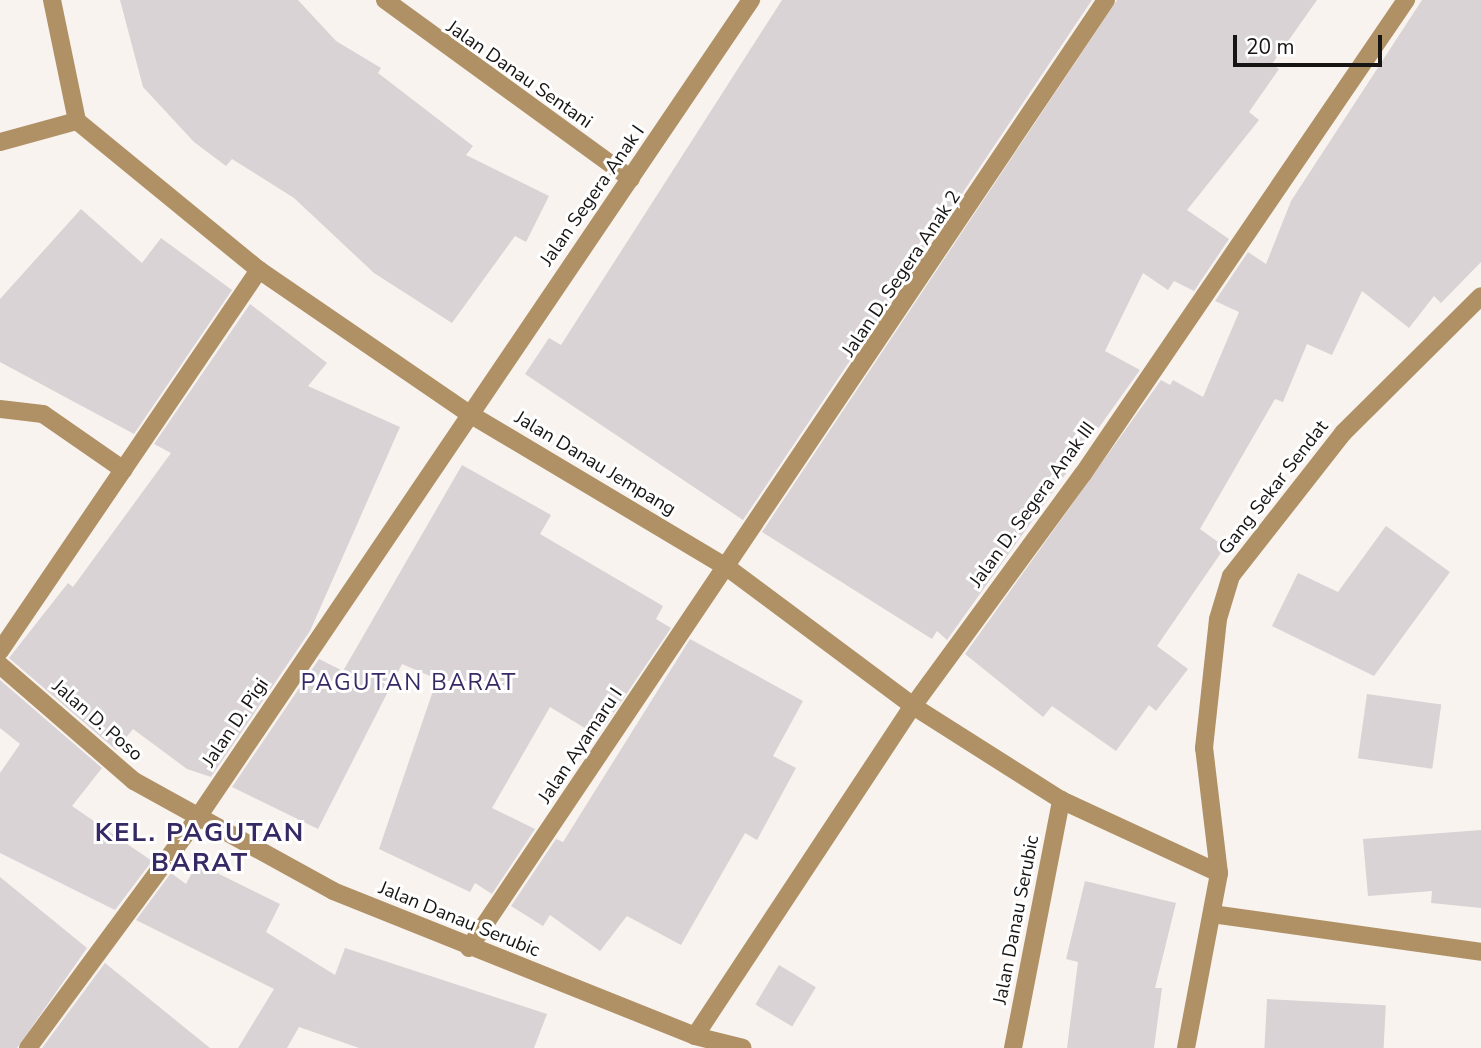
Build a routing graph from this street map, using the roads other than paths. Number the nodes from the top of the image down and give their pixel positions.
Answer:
1 (52, 0) edge
2 (385, 0) edge
3 (751, 0) edge
4 (1106, 0) edge
5 (1406, 0) edge
6 (77, 121) junction
7 (0, 142) edge
8 (631, 179) junction
9 (259, 270) junction
10 (1481, 296) edge
11 (0, 409) edge
12 (468, 413) junction
13 (124, 470) junction
14 (728, 568) junction
15 (0, 651) edge
16 (0, 664) edge
17 (913, 706) junction
18 (1061, 800) junction
19 (171, 803) joint
20 (198, 817) junction
21 (1219, 873) junction
22 (1212, 914) junction
23 (469, 947) junction
24 (1481, 952) edge
25 (695, 1036) junction
26 (28, 1048) edge
27 (743, 1048) edge
28 (1013, 1048) edge
29 (1186, 1048) edge

1 - 6 street
2 - 8 street, Jalan Danau Sentani
3 - 8 street, Jalan Segera Anak I
4 - 14 street, Jalan D. Segera Anak 2
5 - 17 street, Jalan D. Segera Anak III
6 - 7 street
6 - 9 street, Jalan Danau Jempang
8 - 12 street, Jalan Segera Anak I
9 - 12 street, Jalan Danau Jempang
9 - 13 street
10 - 21 street, Gang Sekar Sendat
11 - 13 street
12 - 14 street, Jalan Danau Jempang
12 - 20 street, Jalan D. Pigi
13 - 15 street
14 - 17 street, Jalan Danau Jempang
14 - 23 street, Jalan Ayamaru I
16 - 19 street, Jalan D. Poso
17 - 18 street, Jalan Danau Jempang
17 - 25 street, Jalan D. Segera Anak III
18 - 21 street, Jalan Danau Jempang
18 - 28 street, Jalan Danau Serubic
19 - 20 street, Jalan Danau Serubic
20 - 23 street, Jalan Danau Serubic
20 - 26 street, Jalan D. Pigi
21 - 22 street, Gang Sekar Sendat
22 - 24 street
22 - 29 street, Gang Sekar Sendat
23 - 25 street, Jalan Danau Serubic
25 - 27 street, Jalan Danau Serubic

